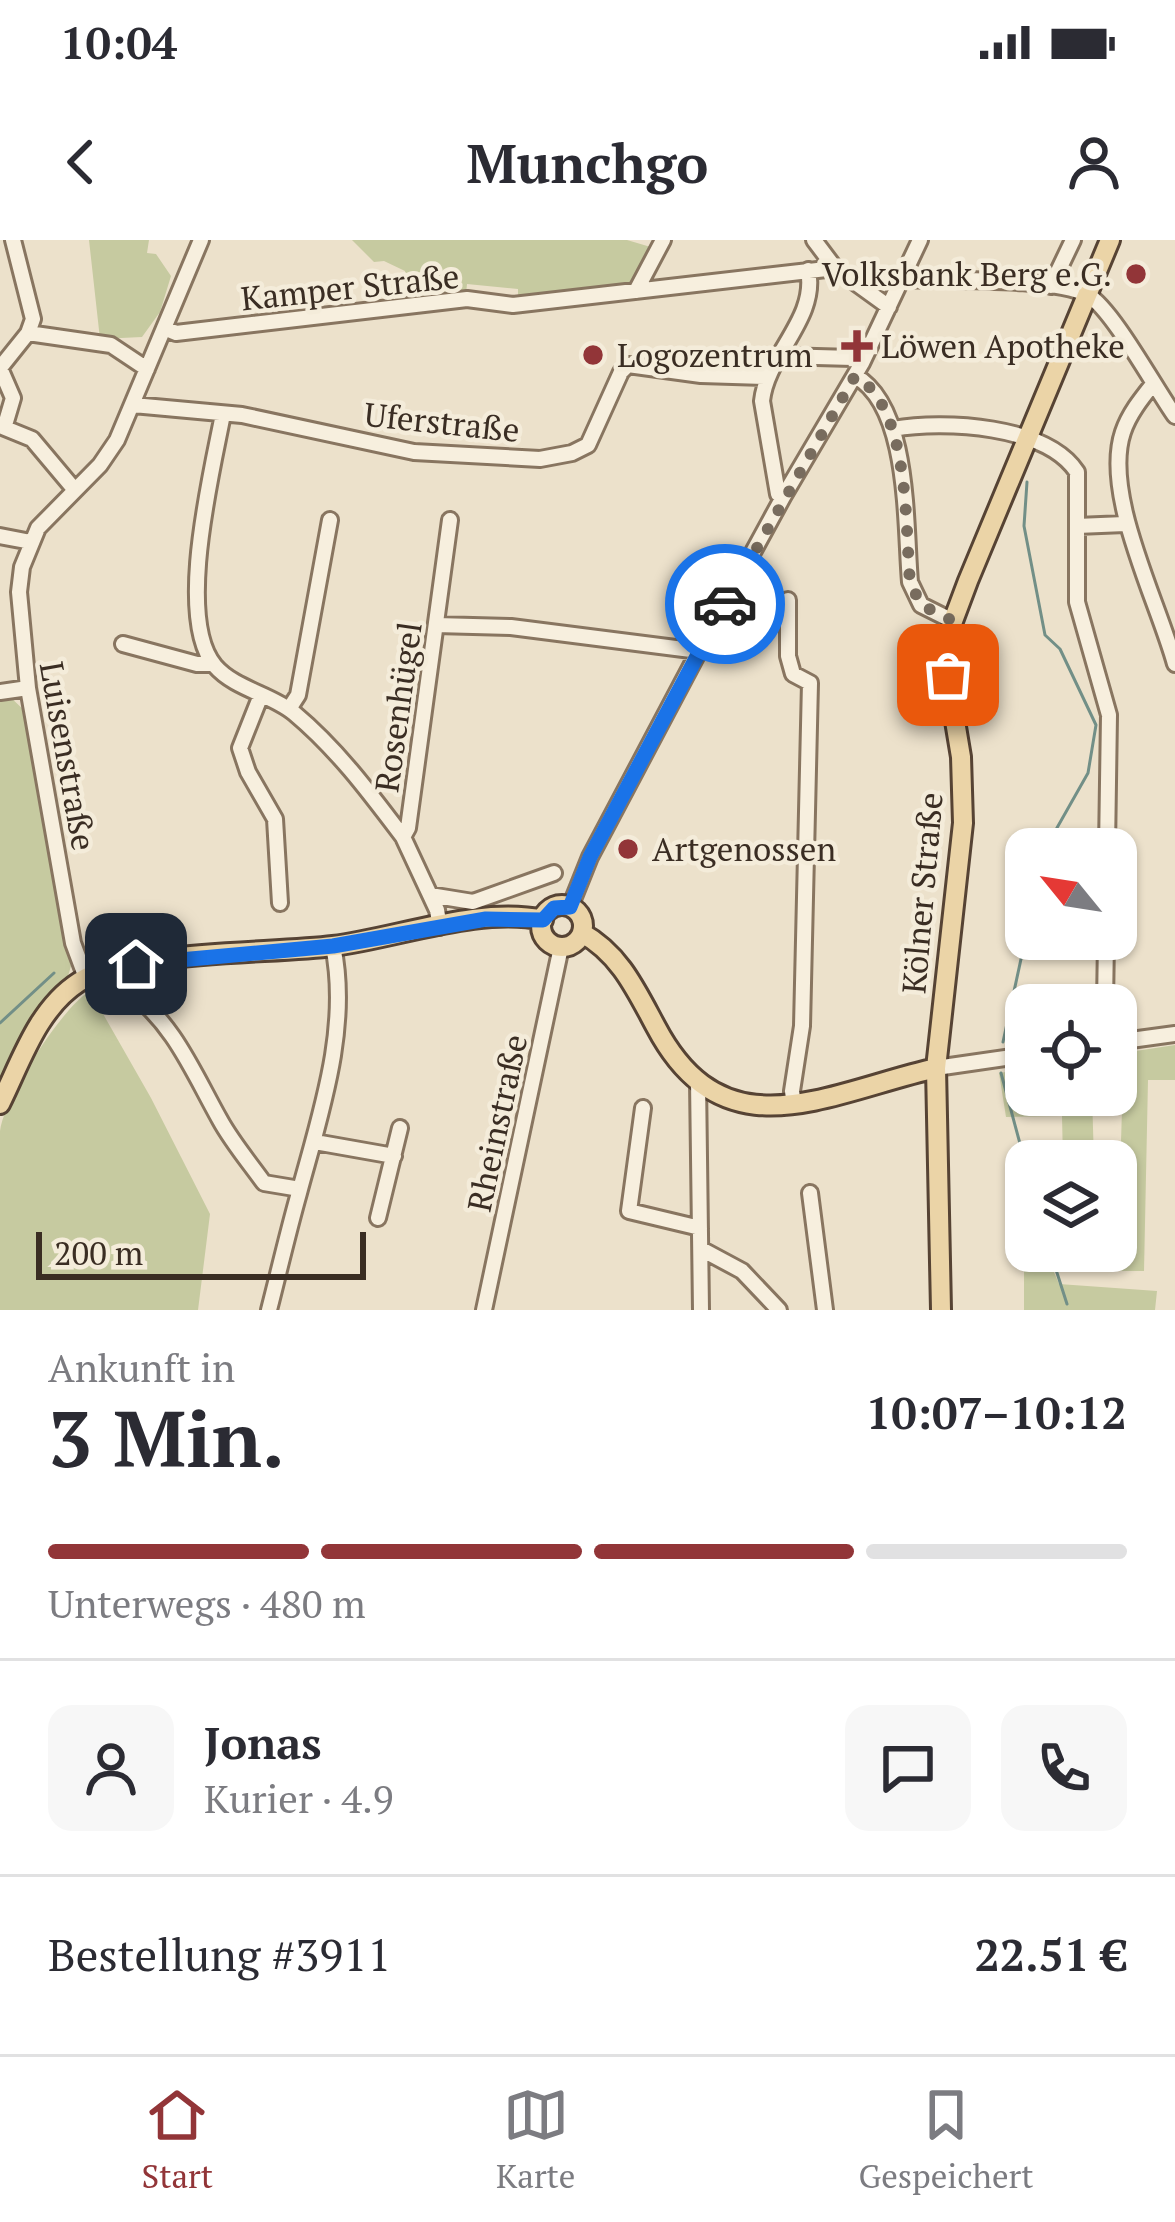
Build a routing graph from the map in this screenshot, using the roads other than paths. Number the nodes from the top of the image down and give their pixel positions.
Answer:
1 (13, 240) edge
2 (201, 240) edge
3 (663, 240) edge
4 (814, 240) edge
5 (920, 240) edge
6 (1073, 240) edge
7 (1110, 240) edge
8 (835, 268) junction
9 (808, 270) junction
10 (903, 279) junction
11 (1052, 286) junction
12 (637, 291) junction
13 (1086, 294) junction
14 (889, 307) junction
15 (164, 328) junction
16 (28, 333) junction
17 (780, 356) junction
18 (0, 368) edge
19 (148, 369) junction
20 (859, 369) junction
21 (767, 377) junction
22 (1153, 385) junction
23 (133, 404) junction
24 (224, 414) junction
25 (1175, 416) edge
26 (3, 426) edge
27 (893, 428) junction
28 (1028, 437) junction
29 (74, 489) junction
30 (783, 497) junction
31 (330, 520) dead end
32 (450, 520) dead end
33 (1125, 524) junction
34 (1077, 526) junction
35 (0, 536) edge
36 (31, 542) junction
37 (788, 600) dead end
38 (953, 621) junction
39 (436, 625) junction
40 (123, 644) dead end
41 (699, 651) junction
42 (212, 664) junction
43 (1175, 664) edge
44 (28, 688) junction
45 (0, 692) edge
46 (260, 694) junction
47 (289, 709) junction
48 (1107, 828) edge
49 (403, 837) junction
50 (554, 873) dead end
51 (430, 895) junction
52 (280, 903) dead end
53 (570, 907) junction
54 (543, 920) junction
55 (440, 927) junction
56 (581, 933) junction
57 (333, 946) junction
58 (560, 947) junction
59 (86, 978) junction
60 (127, 989) dead end
61 (1175, 1034) edge
62 (1137, 1039) edge
63 (1005, 1057) edge
64 (936, 1067) junction
65 (698, 1081) junction
66 (0, 1104) edge
67 (794, 1105) junction
68 (643, 1108) dead end
69 (400, 1128) dead end
70 (315, 1142) junction
71 (394, 1156) junction
72 (300, 1189) junction
73 (810, 1192) dead end
74 (378, 1218) dead end
75 (700, 1228) junction
76 (700, 1249) junction
77 (269, 1310) edge
78 (484, 1310) edge
79 (701, 1310) edge
80 (779, 1310) edge
81 (825, 1310) edge
82 (941, 1310) edge

1 - 16 street
2 - 15 street
3 - 12 street
4 - 8 street
5 - 10 street
6 - 11 street
7 - 13 main road, Kölner Straße
8 - 9 street, Kamper Straße
8 - 14 street
9 - 12 street, Kamper Straße
9 - 17 street
10 - 11 street
10 - 14 street
11 - 13 street
12 - 15 street, Kamper Straße
13 - 22 street
13 - 28 main road, Kölner Straße
14 - 20 street
15 - 19 street
16 - 18 street
16 - 19 street
17 - 20 street
17 - 21 street
18 - 26 street
19 - 23 street
20 - 27 street
20 - 30 street
21 - 24 street, Uferstraße
21 - 30 street
22 - 25 street
22 - 33 street
23 - 24 street, Uferstraße
23 - 29 street
24 - 42 street
26 - 29 street
27 - 28 street
27 - 38 street
28 - 34 street
28 - 38 main road, Kölner Straße
29 - 36 street
30 - 41 street
31 - 47 street
32 - 39 street, Rosenhügel
33 - 34 street
33 - 43 street
34 - 48 street
35 - 36 street
36 - 44 street, Luisenstraße
37 - 67 street
38 - 64 main road, Kölner Straße
39 - 41 street
39 - 49 street, Rosenhügel
40 - 42 street
41 - 53 street
42 - 46 street
44 - 45 street
44 - 59 street, Luisenstraße
46 - 47 street
46 - 52 street
47 - 49 street
49 - 51 street, Rosenhügel
50 - 51 street
51 - 55 street, Rosenhügel
53 - 54 main road
53 - 56 main road
54 - 55 main road
54 - 58 main road
55 - 57 main road
56 - 58 main road
56 - 65 main road
57 - 59 main road
57 - 70 street
58 - 78 street, Rheinstraße
59 - 66 main road
60 - 72 street
61 - 62 street
63 - 64 street
64 - 67 main road
64 - 82 main road, Kölner Straße
65 - 67 main road
65 - 75 street
68 - 75 street
69 - 71 street
70 - 71 street
70 - 72 street
71 - 74 street
72 - 77 street
73 - 81 street
75 - 76 street
76 - 79 street
76 - 80 street

